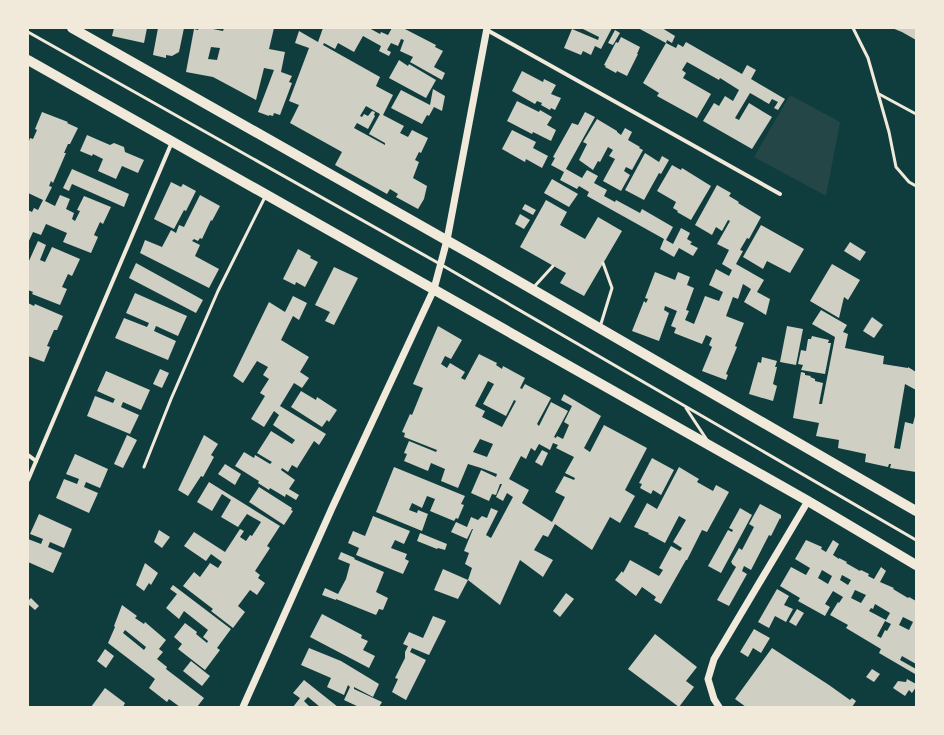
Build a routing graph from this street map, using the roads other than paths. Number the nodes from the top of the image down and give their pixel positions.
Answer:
1 (72, 28) edge
2 (853, 28) edge
3 (487, 29) edge
4 (28, 32) edge
5 (28, 60) edge
6 (878, 94) junction
7 (916, 114) edge
8 (172, 141) junction
9 (916, 186) edge
10 (780, 194) dead end
11 (266, 195) junction
12 (447, 240) junction
13 (603, 263) dead end
14 (440, 264) junction
15 (554, 266) dead end
16 (434, 289) junction
17 (532, 289) junction
18 (600, 328) junction
19 (685, 406) junction
20 (712, 447) junction
21 (28, 455) edge
22 (36, 461) junction
23 (144, 467) dead end
24 (28, 480) edge
25 (808, 501) junction
26 (916, 511) edge
27 (916, 540) edge
28 (916, 565) edge
29 (243, 707) edge
30 (719, 707) edge

1 - 12 main road
2 - 6 lane
3 - 10 street
3 - 12 street
4 - 14 lane
5 - 8 main road
6 - 7 lane
6 - 9 lane
8 - 11 main road
8 - 22 street
11 - 16 main road
11 - 23 lane
12 - 14 street
12 - 17 main road
13 - 18 lane
14 - 16 street
14 - 19 lane
15 - 17 lane
16 - 20 main road
16 - 29 street
17 - 18 main road
18 - 26 main road
19 - 20 lane
19 - 27 lane
20 - 25 main road
21 - 22 street
22 - 24 street
25 - 28 main road
25 - 30 street

